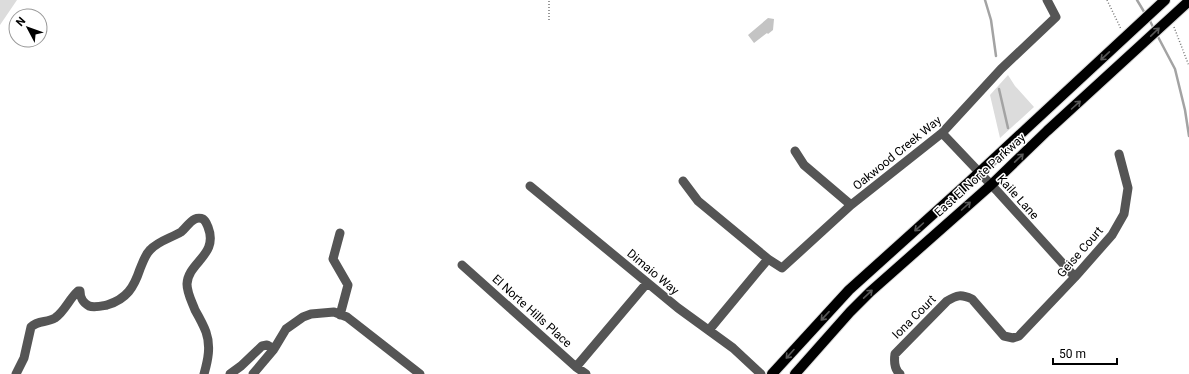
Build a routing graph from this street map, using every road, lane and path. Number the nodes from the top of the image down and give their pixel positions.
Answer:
1 (549, 0) edge
2 (1047, 0) edge
3 (1107, 0) edge
4 (1165, 0) edge
5 (1189, 1) edge
6 (549, 20) dead end
7 (1168, 20) junction
8 (1124, 38) junction
9 (1189, 66) edge
10 (942, 133) junction
11 (795, 151) dead end
12 (1119, 154) dead end
13 (979, 172) junction
14 (683, 181) dead end
15 (991, 184) junction
16 (530, 186) dead end
17 (851, 205) junction
18 (340, 233) dead end
19 (768, 259) junction
20 (462, 265) dead end
21 (1075, 277) junction
22 (647, 283) junction
23 (340, 315) junction
24 (709, 330) junction
25 (1004, 336) joint
26 (274, 349) junction
27 (576, 367) junction
28 (16, 374) edge
29 (204, 374) edge
30 (230, 374) edge
31 (253, 374) edge
32 (420, 374) edge
33 (586, 374) edge
34 (761, 374) edge
35 (772, 374) edge
36 (795, 374) edge
37 (900, 374) edge

1 - 6 path
2 - 10 street, Oakwood Creek Way
3 - 8 path
4 - 8 main road, East El Norte Parkway
5 - 7 main road, East El Norte Parkway
7 - 9 path
15 -> 7 main road, East El Norte Parkway
8 -> 13 main road, East El Norte Parkway
10 - 13 street, Kaile Lane
10 - 17 street, Oakwood Creek Way
11 - 17 street
12 - 21 street, Geise Court
13 - 15 street, Kaile Lane
13 -> 35 main road, East El Norte Parkway
14 - 19 street
15 - 21 street, Kaile Lane
36 -> 15 main road, East El Norte Parkway
16 - 22 street, Dimaio Way
17 - 19 street, Oakwood Creek Way
18 - 23 street
19 - 24 street
20 - 27 street, El Norte Hills Place
21 - 25 street, Geise Court
22 - 24 street, Dimaio Way
22 - 27 street
23 - 26 street
23 - 32 street
24 - 34 street, Dimaio Way
25 - 37 street, Iona Court
26 - 30 street
26 - 31 street
27 - 33 street, El Norte Hills Place
28 - 29 street

